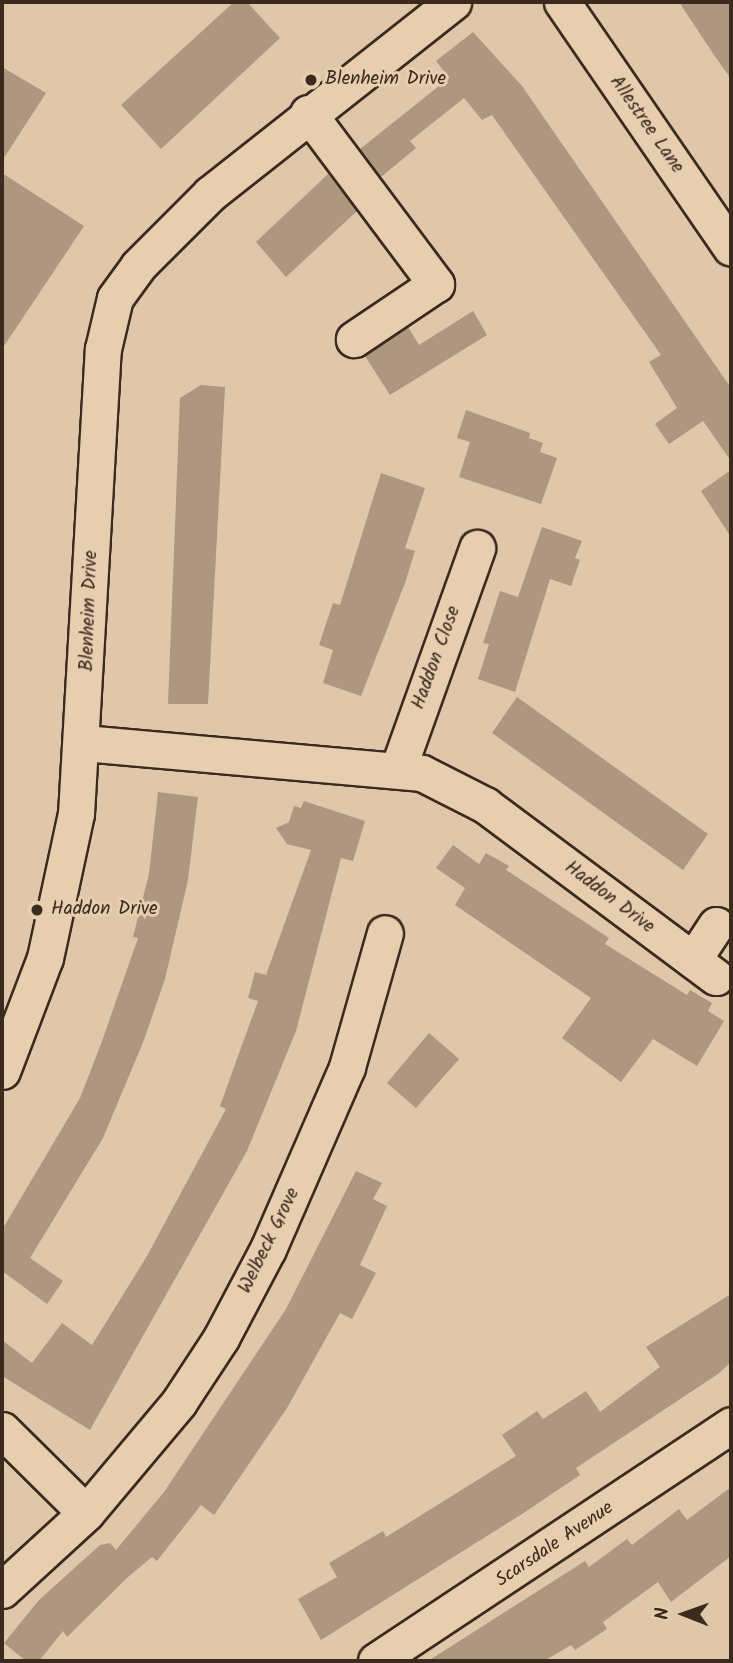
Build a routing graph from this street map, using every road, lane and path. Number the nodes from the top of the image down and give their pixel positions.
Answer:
1 (453, 2) edge
2 (562, 2) edge
3 (308, 113) junction
4 (731, 248) edge
5 (354, 339) dead end
6 (477, 548) dead end
7 (84, 743) junction
8 (398, 769) junction
9 (716, 925) dead end
10 (385, 933) dead end
11 (2, 1070) edge
12 (731, 1425) edge
13 (2, 1430) edge
14 (86, 1513) junction
15 (2, 1590) edge
16 (376, 1661) edge

1 - 3 street, Blenheim Drive
2 - 4 street, Allestree Lane
3 - 5 street
3 - 7 street, Blenheim Drive
6 - 8 street, Haddon Close
7 - 8 street, Haddon Drive
7 - 11 street, Blenheim Drive
8 - 9 street, Haddon Drive
10 - 14 street, Welbeck Grove
12 - 16 street, Scarsdale Avenue
13 - 14 street
14 - 15 street, Welbeck Grove

